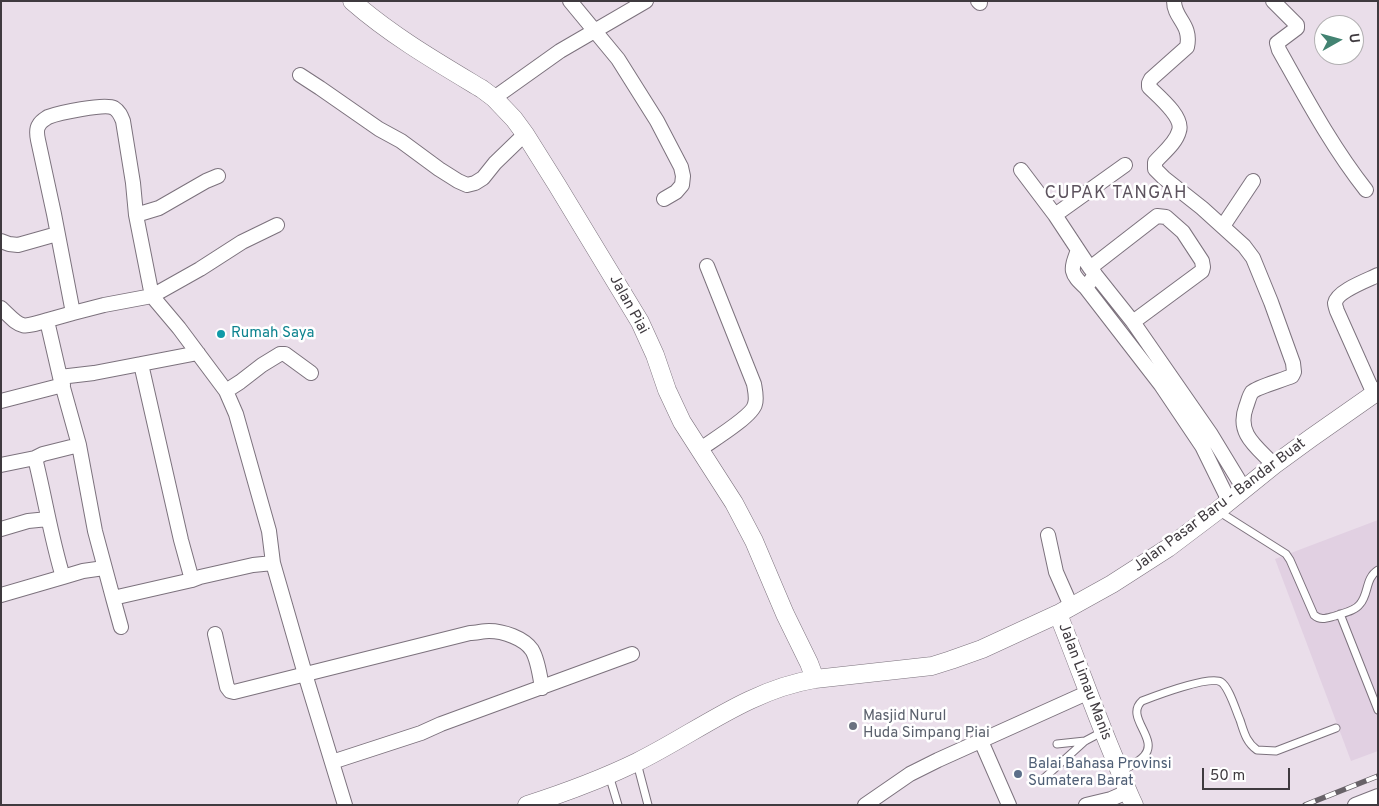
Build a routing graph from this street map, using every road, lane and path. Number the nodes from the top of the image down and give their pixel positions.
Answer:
1 (352, 1) edge
2 (570, 1) edge
3 (646, 1) edge
4 (1174, 1) edge
5 (1274, 1) edge
6 (596, 32) junction
7 (300, 75) dead end
8 (494, 98) junction
9 (525, 134) junction
10 (1125, 164) dead end
11 (1021, 170) dead end
12 (218, 176) dead end
13 (1254, 181) dead end
14 (1366, 190) dead end
15 (664, 198) dead end
16 (136, 215) junction
17 (1055, 215) junction
18 (277, 225) dead end
19 (1223, 226) junction
20 (57, 234) junction
21 (1, 241) edge
22 (1078, 250) junction
23 (707, 266) dead end
24 (1093, 271) junction
25 (1378, 275) edge
26 (1086, 288) junction
27 (152, 296) junction
28 (1, 308) edge
29 (73, 313) junction
30 (48, 320) junction
31 (1133, 322) junction
32 (198, 353) junction
33 (142, 364) junction
34 (311, 373) dead end
35 (61, 381) junction
36 (226, 391) junction
37 (1376, 393) edge
38 (1, 401) edge
39 (1210, 433) junction
40 (79, 445) junction
41 (1202, 446) junction
42 (699, 450) junction
43 (35, 458) junction
44 (1, 465) edge
45 (1274, 465) junction
46 (1244, 489) junction
47 (1223, 506) junction
48 (48, 519) junction
49 (1, 529) edge
50 (1048, 535) dead end
51 (274, 562) junction
52 (104, 568) junction
53 (1378, 570) edge
54 (63, 577) junction
55 (192, 580) junction
56 (1, 595) edge
57 (113, 598) junction
58 (1065, 610) junction
59 (1340, 614) junction
60 (121, 627) dead end
61 (215, 634) dead end
62 (632, 654) dead end
63 (305, 674) junction
64 (814, 679) junction
65 (542, 688) junction
66 (1089, 692) junction
67 (1378, 710) edge
68 (1336, 728) dead end
69 (1103, 731) junction
70 (980, 741) junction
71 (1085, 741) junction
72 (1057, 744) dead end
73 (332, 762) junction
74 (637, 762) junction
75 (1120, 772) junction
76 (608, 774) junction
77 (1042, 780) dead end
78 (1378, 796) edge
79 (1131, 798) edge
80 (882, 800) edge
81 (535, 804) edge
82 (346, 805) edge
83 (618, 805) edge
84 (648, 805) edge
85 (865, 805) edge
86 (1009, 805) edge
87 (1086, 805) edge
88 (1355, 805) edge

1 - 8 street, Jalan Piai
2 - 6 street
3 - 6 street
4 - 19 street
5 - 14 street
6 - 8 street
6 - 15 street
7 - 9 street
8 - 9 street, Jalan Piai
9 - 42 street, Jalan Piai
10 - 17 street
11 - 17 street
12 - 16 street
13 - 19 street
16 - 20 street
16 - 27 street
17 - 22 street
18 - 27 street
19 - 45 street
20 - 21 street
20 - 29 street
22 - 24 street
22 - 26 street
23 - 42 street
24 - 26 street
24 - 31 street
24 - 31 street
25 - 37 street
26 - 41 street
27 - 29 street
27 - 32 street
28 - 30 street
29 - 30 street
30 - 35 street
31 - 39 street
32 - 33 street
32 - 36 street
33 - 35 street
33 - 55 street
34 - 36 street
35 - 38 street
35 - 40 street
36 - 51 street
37 - 45 street, Jalan Pasar Baru - Bandar Buat
39 - 41 street
39 - 46 street
40 - 43 street
40 - 52 street
41 - 47 street
42 - 64 street, Jalan Piai
43 - 44 street
43 - 48 street
45 - 46 street, Jalan Pasar Baru - Bandar Buat
46 - 47 street, Jalan Pasar Baru - Bandar Buat
47 - 58 street, Jalan Pasar Baru - Bandar Buat
47 - 59 lane
48 - 49 street
48 - 54 street
50 - 58 street
51 - 55 street
51 - 63 street
52 - 54 street
52 - 57 street
53 - 59 lane
54 - 56 street
55 - 57 street
57 - 60 street
58 - 64 street, Jalan Pasar Baru - Bandar Buat
58 - 66 street, Jalan Limau Manis
59 - 67 lane
61 - 63 street
62 - 65 street
63 - 65 street
63 - 73 street
64 - 74 street, Jalan Pasar Baru - Bandar Buat
65 - 73 street
66 - 69 street, Jalan Limau Manis
66 - 70 street
68 - 75 lane
69 - 71 lane
69 - 75 street, Jalan Limau Manis
70 - 80 street
70 - 86 street
71 - 72 lane
71 - 77 lane
73 - 82 street
74 - 76 street, Jalan Pasar Baru - Bandar Buat
74 - 84 lane
75 - 79 street, Jalan Limau Manis
76 - 81 street, Jalan Pasar Baru - Bandar Buat
76 - 83 lane
78 - 88 street
79 - 87 street
80 - 85 street

